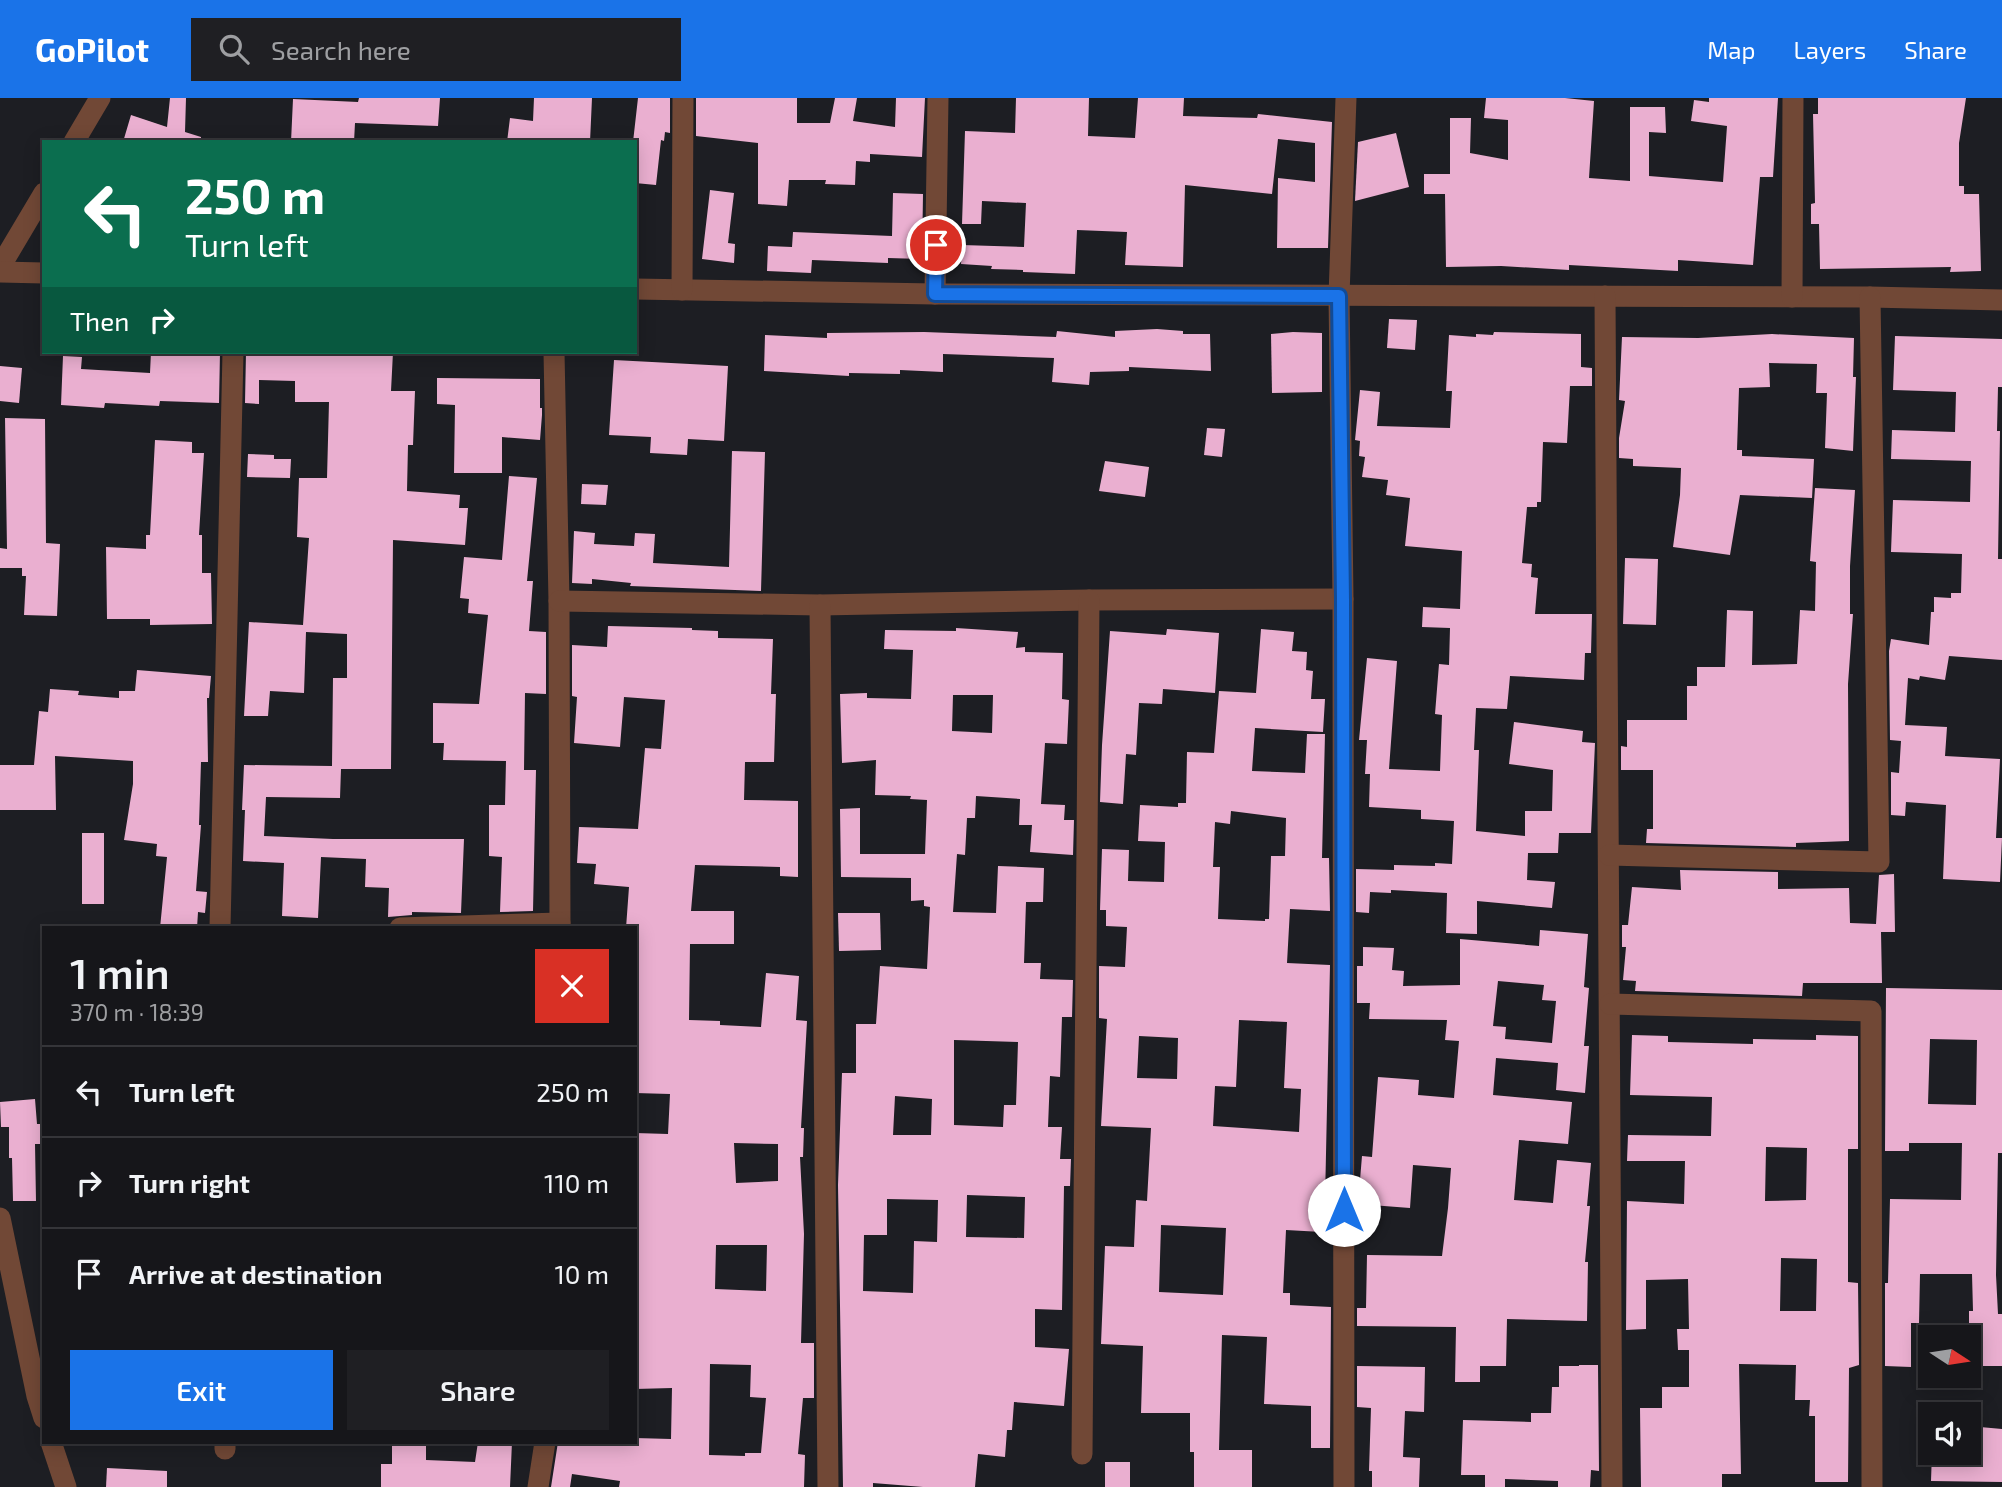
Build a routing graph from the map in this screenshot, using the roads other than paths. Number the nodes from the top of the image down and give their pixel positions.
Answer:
1 (100, 98) edge
2 (683, 98) edge
3 (939, 98) edge
4 (1346, 98) edge
5 (1793, 98) edge
6 (75, 140) edge
7 (42, 196) edge
8 (0, 269) edge
9 (42, 273) edge
10 (637, 289) edge
11 (682, 290) junction
12 (935, 294) junction
13 (1339, 296) junction
14 (1605, 296) junction
15 (1792, 297) junction
16 (1870, 297) junction
17 (2002, 300) edge
18 (233, 354) edge
19 (554, 354) edge
20 (1343, 599) junction
21 (1088, 600) junction
22 (559, 601) junction
23 (820, 605) junction
24 (1609, 855) junction
25 (559, 925) edge
26 (220, 926) edge
27 (506, 926) edge
28 (1609, 1004) junction
29 (0, 1219) edge
30 (42, 1412) edge
31 (52, 1444) edge
32 (545, 1444) edge
33 (1082, 1454) dead end
34 (66, 1487) edge
35 (538, 1487) edge
36 (828, 1487) edge
37 (1344, 1487) edge
38 (1612, 1487) edge
39 (1872, 1487) edge

1 - 6 street
2 - 11 street
3 - 12 street
4 - 13 street
5 - 15 street
7 - 8 street
8 - 9 street
10 - 11 street
11 - 12 street
12 - 13 street
13 - 14 street
13 - 20 street
14 - 15 street
14 - 24 street
15 - 16 street
16 - 17 street
16 - 24 street
18 - 26 street
19 - 22 street
20 - 21 street
20 - 37 street
21 - 23 street
21 - 33 street
22 - 23 street
22 - 25 street
23 - 36 street
24 - 28 street
25 - 27 street
28 - 38 street
28 - 39 street
29 - 30 street
31 - 34 street
32 - 35 street

